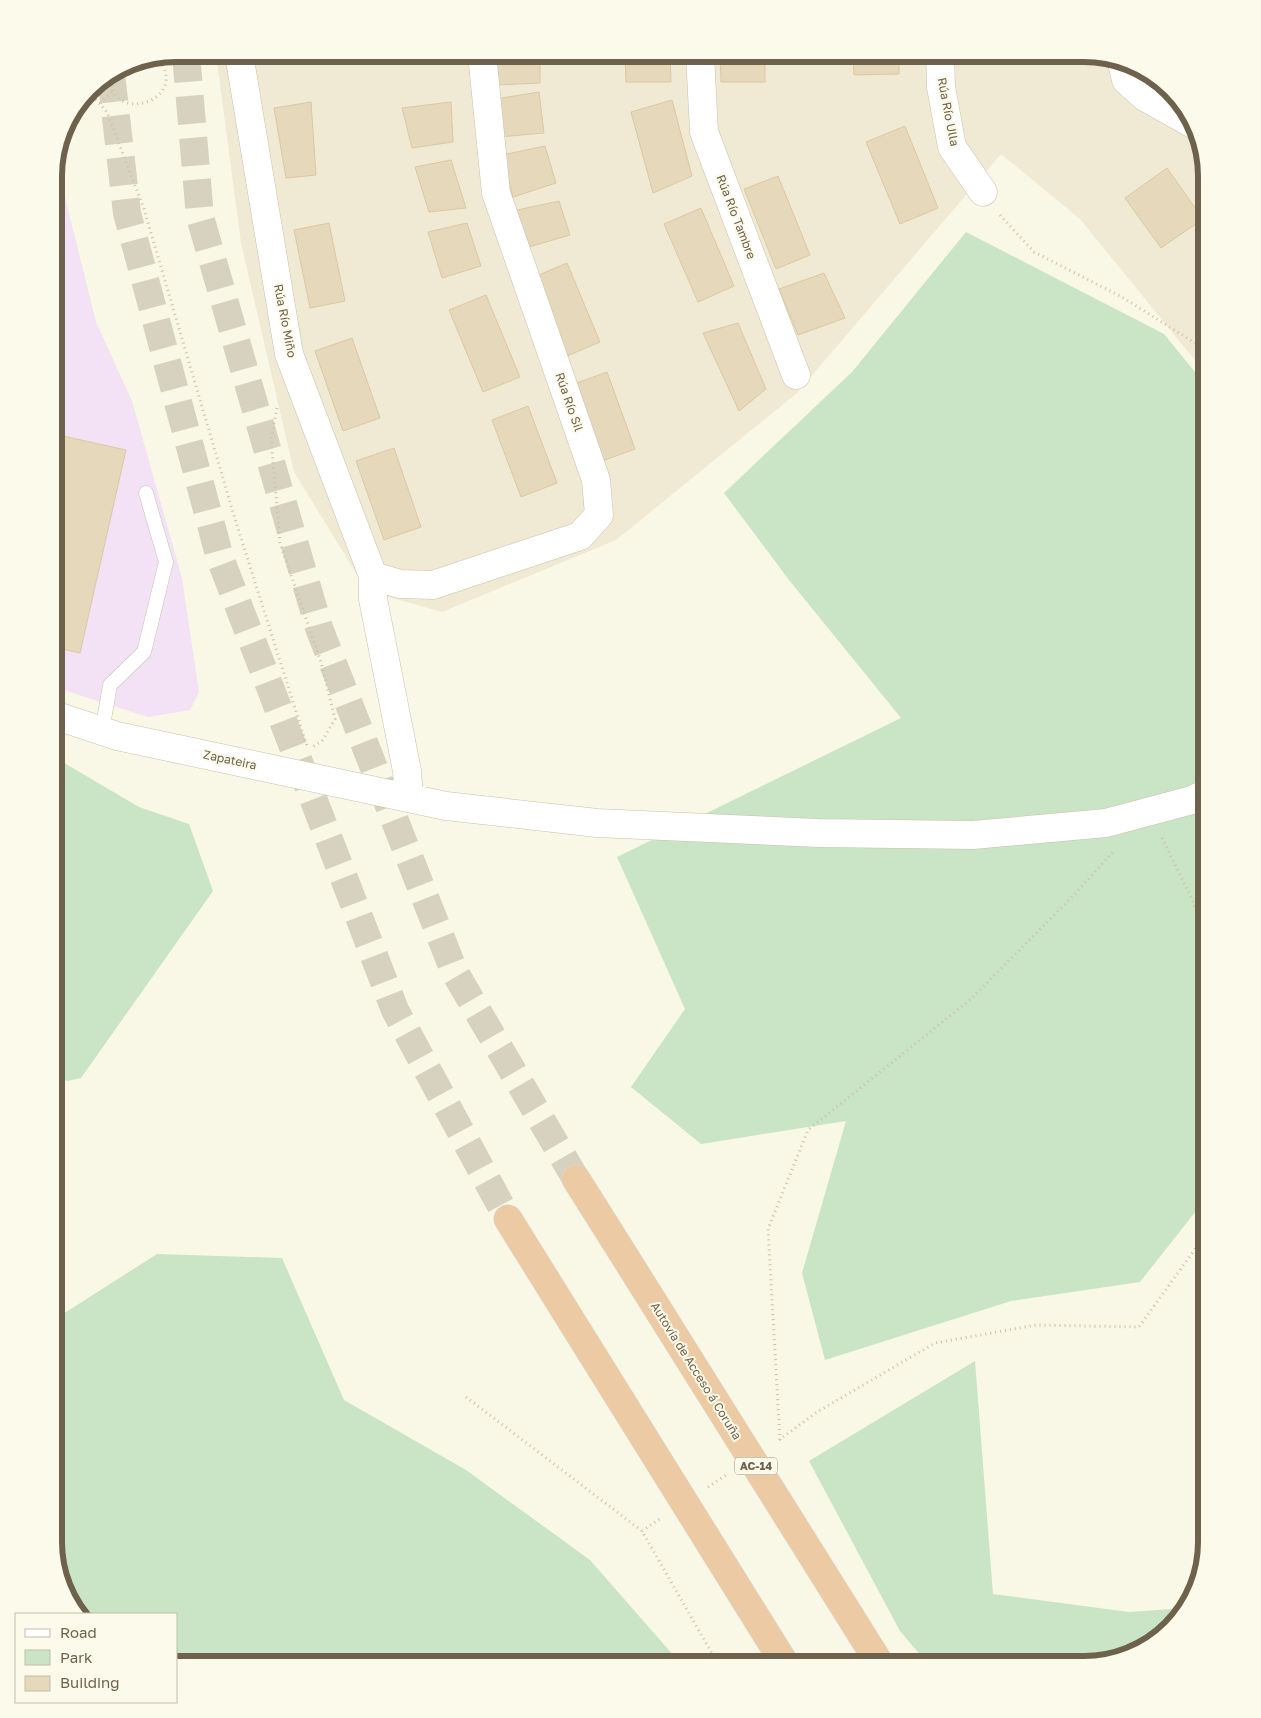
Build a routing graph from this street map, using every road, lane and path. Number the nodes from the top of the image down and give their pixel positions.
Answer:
1 (240, 62) edge
2 (483, 62) edge
3 (162, 63) edge
4 (700, 63) edge
5 (940, 63) edge
6 (1124, 70) edge
7 (112, 82) edge
8 (114, 90) junction
9 (94, 98) edge
10 (100, 103) junction
11 (1183, 119) edge
12 (983, 192) joint
13 (1198, 346) edge
14 (796, 375) dead end
15 (279, 400) dead end
16 (146, 493) dead end
17 (373, 576) junction
18 (63, 718) edge
19 (102, 731) junction
20 (300, 749) dead end
21 (308, 749) junction
22 (409, 797) junction
23 (1198, 797) edge
24 (1150, 811) junction
25 (1118, 847) dead end
26 (1198, 914) edge
27 (576, 1179) tunnel mouth
28 (508, 1218) tunnel mouth
29 (1198, 1245) edge
30 (466, 1397) dead end
31 (780, 1440) junction
32 (772, 1445) dead end
33 (731, 1472) dead end
34 (707, 1488) dead end
35 (666, 1515) dead end
36 (642, 1531) junction
37 (713, 1656) edge
38 (780, 1656) edge
39 (875, 1656) edge

1 - 17 street, Rúa Río Miño
2 - 17 street, Rúa Río Sil
3 - 8 path
4 - 14 street, Rúa Río Tambre
5 - 12 street, Rúa Río Ulla
6 - 11 street
7 - 8 path
8 - 10 path
9 - 10 path
10 - 21 path
12 - 13 path
15 - 21 path
16 - 19 lane
17 - 22 street, Rúa Río Miño
18 - 19 street, Zapateira
19 - 22 street, Zapateira
20 - 21 path
22 - 24 street, Zapateira
23 - 24 street, Zapateira
24 - 26 path
25 - 31 path
27 - 39 highway, Autovía de Acceso á Coruña / AC-14, bridge
28 - 38 highway, bridge
29 - 31 path
30 - 36 path
31 - 32 path
33 - 34 path
35 - 36 path
36 - 37 path

